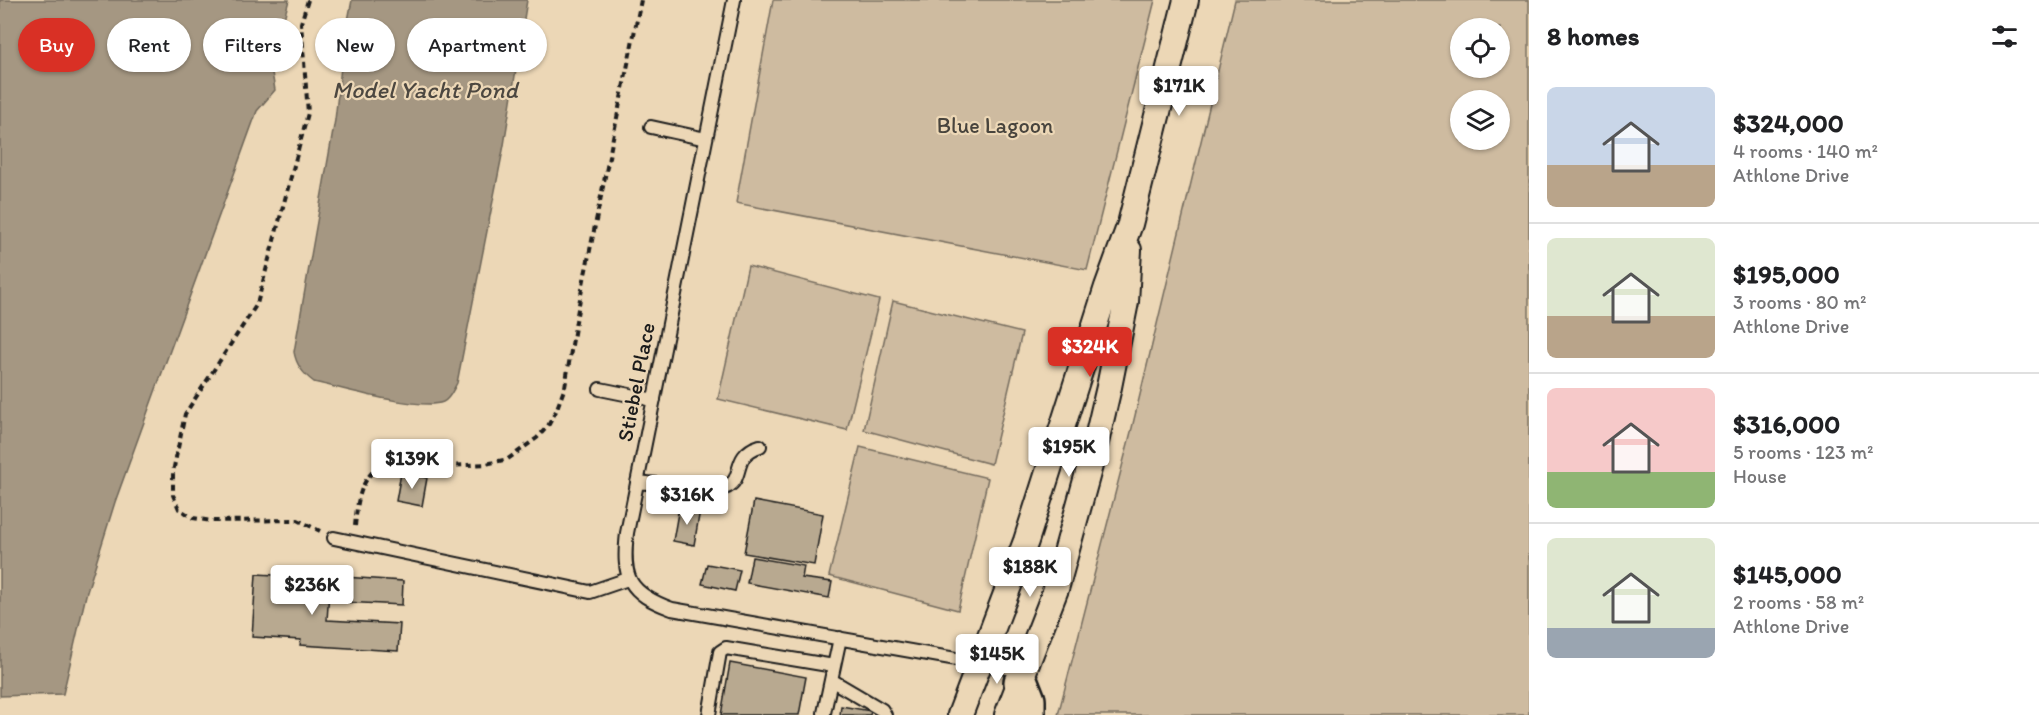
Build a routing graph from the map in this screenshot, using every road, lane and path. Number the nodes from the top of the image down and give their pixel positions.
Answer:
1 (308, 0) edge
2 (641, 0) edge
3 (734, 0) edge
4 (1186, 0) edge
5 (651, 127) dead end
6 (706, 139) junction
7 (1130, 224) junction
8 (600, 389) dead end
9 (654, 400) junction
10 (760, 446) dead end
11 (638, 482) junction
12 (334, 538) joint
13 (353, 542) junction
14 (628, 579) junction
15 (840, 638) junction
16 (980, 663) junction
17 (834, 666) junction
18 (1023, 676) junction
19 (831, 680) junction
20 (824, 712) dead end
21 (709, 715) edge
22 (885, 715) edge
23 (960, 715) edge
24 (1007, 715) edge
25 (1028, 715) edge

1 - 12 path
2 - 13 path
3 - 6 lane, Stiebel Place
4 - 7 street
5 - 6 lane
6 - 9 lane, Stiebel Place
7 - 16 street
7 - 18 street
8 - 9 lane
9 - 11 lane, Stiebel Place
10 - 11 lane
11 - 14 lane, Stiebel Place
12 - 13 lane
13 - 14 lane
14 - 15 lane
15 - 16 lane
15 - 17 lane
16 - 18 lane
16 - 23 street
17 - 19 lane
17 - 21 lane
18 - 24 street
18 - 25 main road
19 - 20 lane
19 - 22 lane

